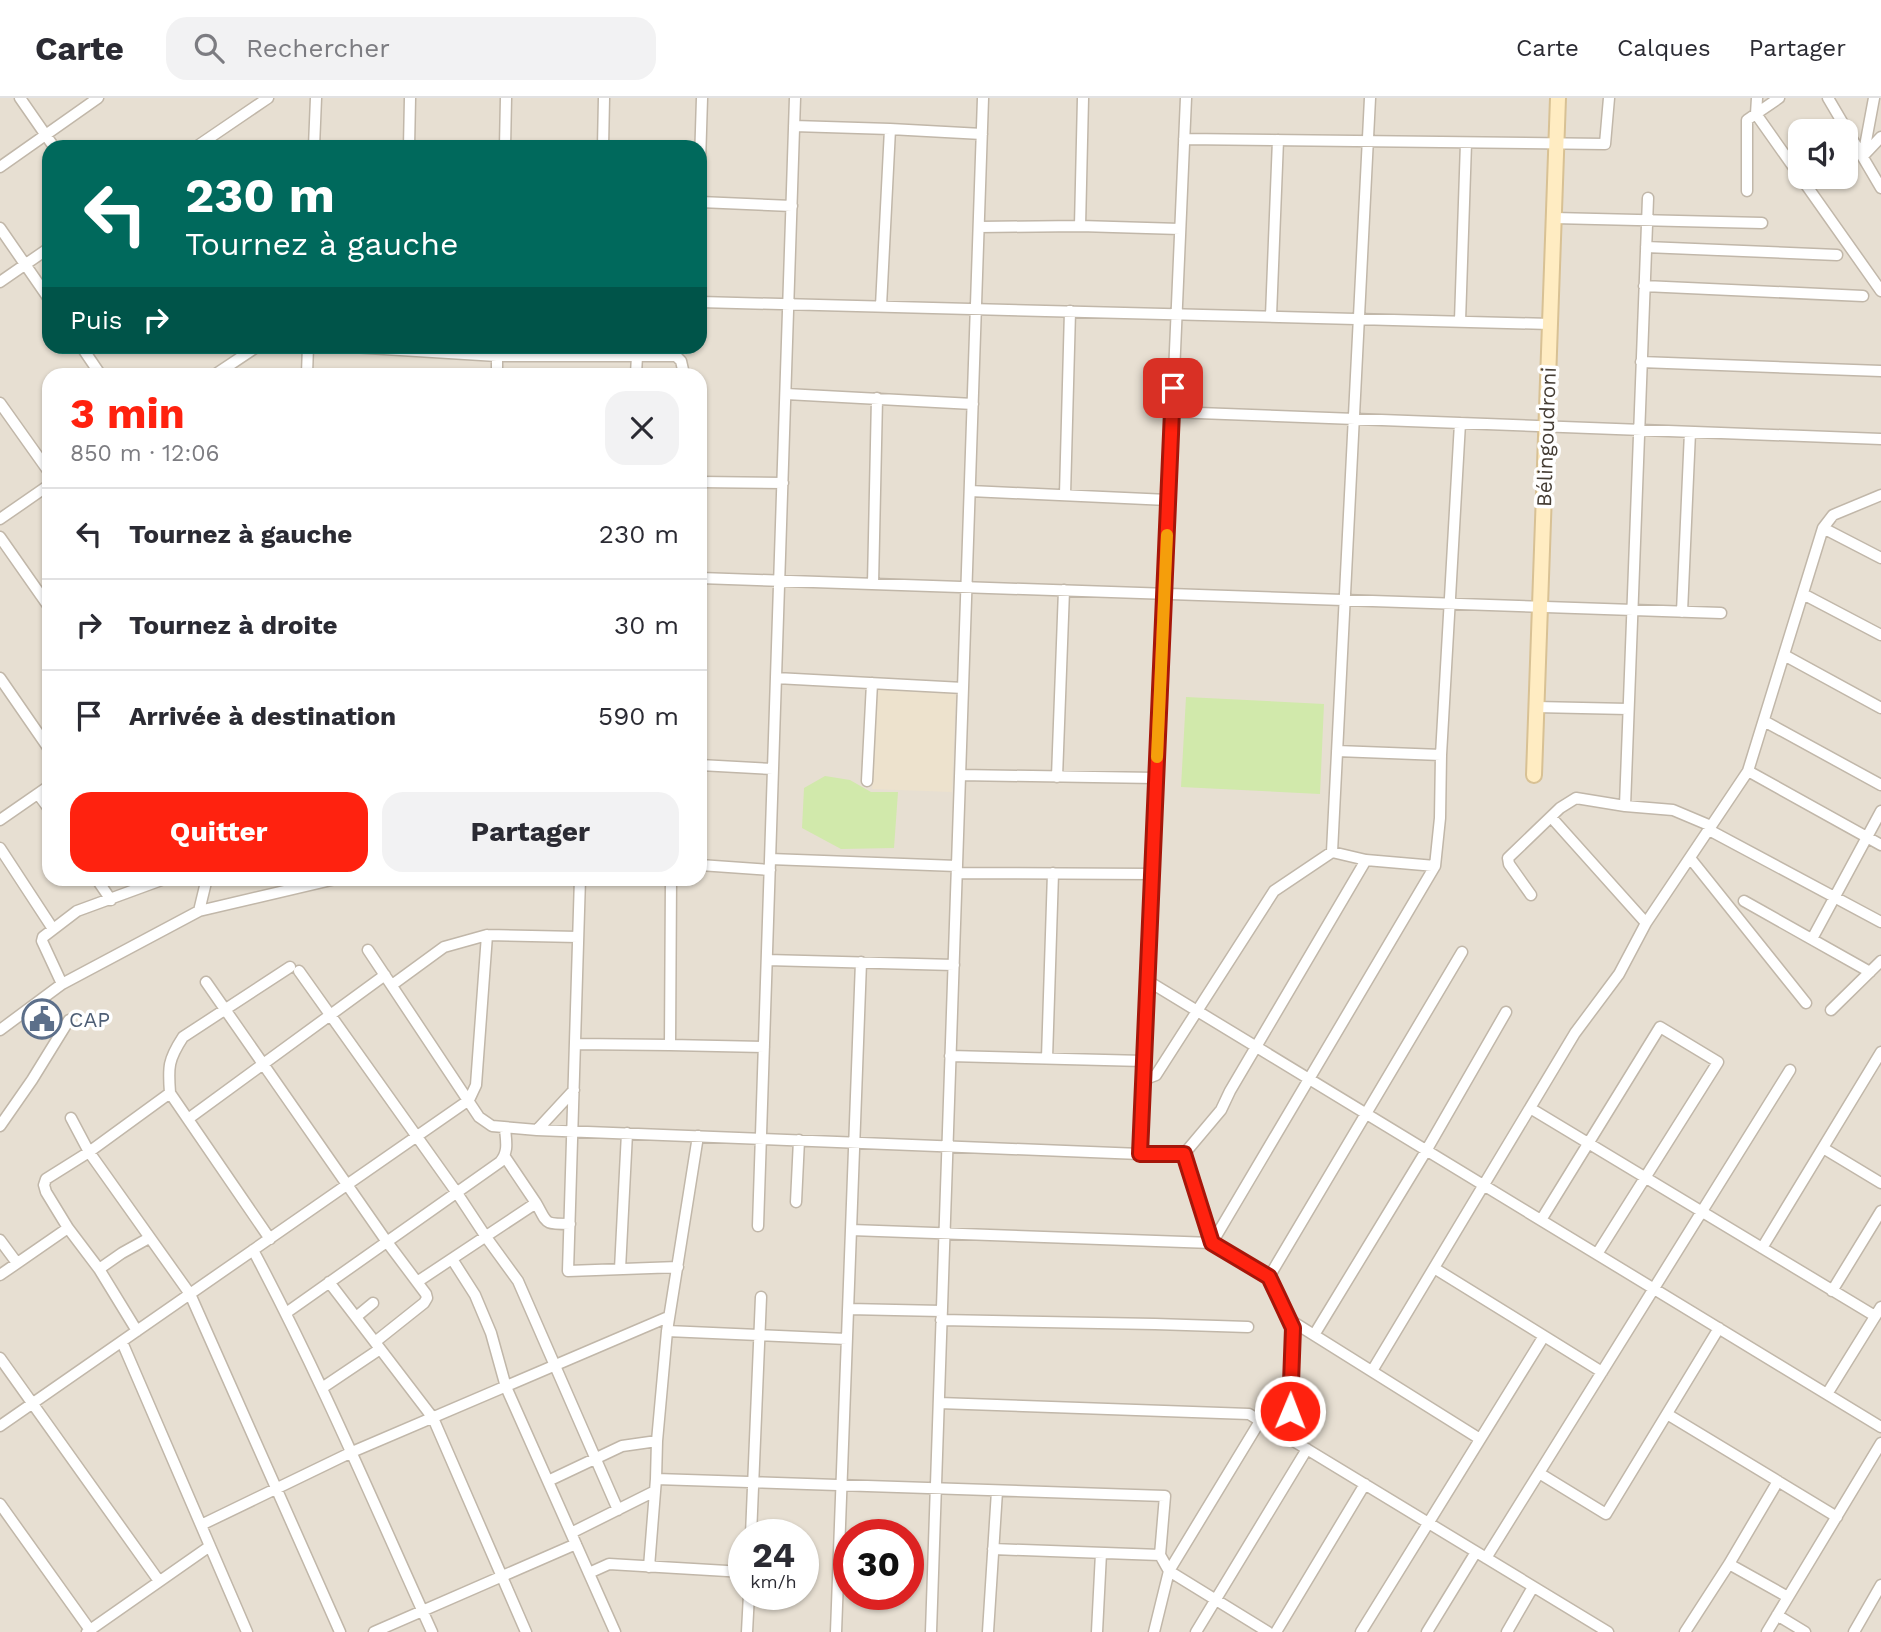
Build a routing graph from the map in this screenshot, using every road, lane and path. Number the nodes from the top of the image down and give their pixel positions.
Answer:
1 (20, 98) edge
2 (98, 98) edge
3 (268, 98) edge
4 (316, 98) edge
5 (411, 98) edge
6 (506, 98) edge
7 (604, 98) edge
8 (702, 98) edge
9 (795, 98) edge
10 (983, 98) edge
11 (1083, 98) edge
12 (1186, 98) edge
13 (1370, 98) edge
14 (1558, 98) edge
15 (1609, 98) edge
16 (1757, 98) edge
17 (1779, 98) edge
18 (1828, 98) edge
19 (1874, 98) edge
20 (1756, 114) junction
21 (794, 126) junction
22 (890, 129) junction
23 (982, 134) junction
24 (46, 135) junction
25 (1881, 137) edge
26 (1184, 139) junction
27 (49, 140) edge
28 (207, 140) edge
29 (314, 140) edge
30 (409, 140) edge
31 (505, 140) edge
32 (603, 140) edge
33 (701, 140) edge
34 (1278, 140) junction
35 (1368, 141) junction
36 (1466, 143) junction
37 (1556, 144) junction
38 (1863, 157) junction
39 (0, 167) edge
40 (1881, 188) edge
41 (1747, 191) dead end
42 (1648, 198) dead end
43 (707, 202) edge
44 (792, 205) junction
45 (1554, 218) junction
46 (1647, 220) junction
47 (1762, 223) dead end
48 (1080, 226) junction
49 (979, 227) junction
50 (0, 228) edge
51 (1180, 229) junction
52 (1646, 247) junction
53 (42, 253) edge
54 (1837, 255) dead end
55 (25, 264) junction
56 (0, 282) edge
57 (1644, 286) junction
58 (42, 289) edge
59 (1881, 291) edge
60 (1863, 296) dead end
61 (707, 302) edge
62 (789, 304) junction
63 (881, 306) junction
64 (976, 309) junction
65 (1070, 311) junction
66 (1176, 314) junction
67 (1271, 316) junction
68 (1359, 318) junction
69 (1460, 321) junction
70 (1550, 324) junction
71 (246, 354) edge
72 (581, 354) edge
73 (649, 354) edge
74 (672, 354) edge
75 (637, 356) junction
76 (1641, 362) junction
77 (225, 368) edge
78 (636, 368) edge
79 (683, 368) edge
80 (1881, 370) edge
81 (786, 394) junction
82 (877, 398) junction
83 (0, 403) edge
84 (973, 404) junction
85 (1172, 412) junction
86 (1354, 419) junction
87 (1460, 423) junction
88 (1546, 426) junction
89 (1639, 430) junction
90 (1690, 432) junction
91 (1881, 439) edge
92 (42, 462) edge
93 (707, 482) edge
94 (783, 483) junction
95 (42, 490) edge
96 (970, 491) junction
97 (1065, 494) junction
98 (1881, 495) edge
99 (1168, 500) junction
100 (0, 519) edge
101 (1823, 528) junction
102 (0, 537) edge
103 (1881, 558) edge
104 (707, 578) edge
105 (779, 581) junction
106 (873, 584) junction
107 (967, 587) junction
108 (1064, 590) junction
109 (1164, 594) junction
110 (1803, 594) junction
111 (42, 597) edge
112 (1345, 600) junction
113 (1450, 604) junction
114 (1539, 607) junction
115 (1632, 610) junction
116 (1682, 612) junction
117 (1721, 613) dead end
118 (1881, 635) edge
119 (1784, 656) junction
120 (0, 678) edge
121 (776, 678) junction
122 (872, 683) junction
123 (963, 688) junction
124 (1536, 707) junction
125 (1628, 709) junction
126 (1881, 709) edge
127 (1764, 721) junction
128 (42, 740) edge
129 (1338, 751) junction
130 (1441, 755) junction
131 (707, 765) edge
132 (773, 769) junction
133 (1748, 771) junction
134 (960, 775) junction
135 (1534, 775) dead end
136 (1057, 777) junction
137 (1156, 778) junction
138 (867, 781) dead end
139 (1881, 785) edge
140 (42, 791) edge
141 (38, 794) junction
142 (42, 799) edge
143 (1625, 806) junction
144 (1881, 811) edge
145 (1551, 817) junction
146 (0, 820) edge
147 (1710, 828) junction
148 (1867, 837) junction
149 (1881, 845) edge
150 (0, 848) edge
151 (1332, 852) junction
152 (1690, 858) junction
153 (1366, 860) junction
154 (770, 864) junction
155 (707, 865) edge
156 (1435, 866) junction
157 (957, 869) junction
158 (1053, 873) junction
159 (1152, 874) junction
160 (101, 886) edge
161 (147, 886) edge
162 (205, 886) edge
163 (306, 886) edge
164 (580, 886) edge
165 (671, 886) edge
166 (1531, 895) dead end
167 (1835, 897) junction
168 (111, 900) junction
169 (1744, 901) dead end
170 (199, 911) junction
171 (1881, 922) edge
172 (1647, 923) junction
173 (53, 929) junction
174 (487, 935) junction
175 (579, 937) junction
176 (1812, 939) junction
177 (368, 950) dead end
178 (1462, 952) dead end
179 (767, 960) junction
180 (1881, 961) edge
181 (861, 962) junction
182 (954, 965) junction
183 (1870, 972) junction
184 (385, 975) junction
185 (1148, 981) junction
186 (206, 982) dead end
187 (62, 984) junction
188 (392, 985) junction
189 (1806, 1003) dead end
190 (225, 1008) junction
191 (1831, 1010) dead end
192 (1197, 1011) junction
193 (1506, 1012) dead end
194 (331, 1014) junction
195 (69, 1020) dead end
196 (0, 1030) edge
197 (575, 1044) junction
198 (670, 1045) junction
199 (1257, 1047) junction
200 (764, 1048) junction
201 (950, 1056) junction
202 (1880, 1057) edge
203 (1047, 1058) junction
204 (1144, 1060) junction
205 (263, 1064) junction
206 (1790, 1070) dead end
207 (1309, 1079) junction
208 (1143, 1080) junction
209 (574, 1090) junction
210 (170, 1094) junction
211 (469, 1100) junction
212 (1530, 1108) junction
213 (1365, 1113) junction
214 (71, 1118) dead end
215 (188, 1119) junction
216 (0, 1126) edge
217 (505, 1128) junction
218 (537, 1130) junction
219 (573, 1131) junction
220 (627, 1133) junction
221 (417, 1136) junction
222 (698, 1136) junction
223 (761, 1139) junction
224 (799, 1140) junction
225 (855, 1142) junction
226 (1588, 1143) junction
227 (947, 1146) junction
228 (1823, 1147) junction
229 (1426, 1151) junction
230 (89, 1152) junction
231 (1140, 1154) junction
232 (1184, 1154) junction
233 (505, 1157) junction
234 (1646, 1177) junction
235 (1881, 1183) edge
236 (347, 1185) junction
237 (1484, 1185) junction
238 (457, 1193) junction
239 (796, 1202) dead end
240 (536, 1203) junction
241 (1881, 1211) edge
242 (1702, 1212) junction
243 (1541, 1220) junction
244 (570, 1224) junction
245 (758, 1226) dead end
246 (68, 1228) junction
247 (851, 1230) junction
248 (944, 1233) junction
249 (486, 1237) junction
250 (149, 1238) junction
251 (270, 1238) junction
252 (0, 1240) edge
253 (387, 1242) junction
254 (1212, 1243) junction
255 (1762, 1248) junction
256 (253, 1250) junction
257 (1597, 1254) junction
258 (452, 1259) junction
259 (17, 1263) junction
260 (678, 1267) junction
261 (1434, 1268) junction
262 (99, 1269) junction
263 (620, 1269) junction
264 (0, 1275) edge
265 (1269, 1277) junction
266 (417, 1282) junction
267 (329, 1283) junction
268 (1654, 1289) junction
269 (1832, 1291) junction
270 (190, 1294) junction
271 (761, 1297) dead end
272 (373, 1303) dead end
273 (848, 1309) junction
274 (1878, 1312) edge
275 (286, 1313) junction
276 (941, 1315) junction
277 (356, 1317) junction
278 (668, 1317) junction
279 (1289, 1320) junction
280 (1248, 1327) dead end
281 (1719, 1328) junction
282 (137, 1331) junction
283 (667, 1331) junction
284 (759, 1335) junction
285 (1314, 1335) junction
286 (1544, 1336) junction
287 (847, 1339) junction
288 (121, 1342) junction
289 (378, 1345) junction
290 (0, 1358) edge
291 (555, 1366) junction
292 (1372, 1371) junction
293 (1602, 1371) junction
294 (506, 1387) junction
295 (322, 1388) junction
296 (1827, 1394) junction
297 (939, 1403) junction
298 (32, 1404) junction
299 (1667, 1414) junction
300 (433, 1418) junction
301 (1260, 1420) junction
302 (0, 1426) edge
303 (1881, 1427) edge
304 (1480, 1438) junction
305 (1290, 1439) junction
306 (657, 1441) junction
307 (1881, 1443) edge
308 (1307, 1449) junction
309 (352, 1452) junction
310 (595, 1458) junction
311 (1539, 1473) junction
312 (656, 1479) junction
313 (548, 1481) junction
314 (1778, 1481) junction
315 (754, 1482) junction
316 (1365, 1484) junction
317 (842, 1485) junction
318 (936, 1488) junction
319 (277, 1489) junction
320 (655, 1491) junction
321 (997, 1491) junction
322 (0, 1504) edge
323 (618, 1510) junction
324 (1836, 1517) junction
325 (752, 1519) edge
326 (1428, 1523) junction
327 (201, 1525) junction
328 (571, 1533) junction
329 (576, 1544) junction
330 (210, 1546) junction
331 (993, 1549) junction
332 (1476, 1552) junction
333 (1101, 1553) junction
334 (1160, 1555) junction
335 (1486, 1558) junction
336 (1729, 1564) junction
337 (649, 1567) junction
338 (728, 1571) edge
339 (1169, 1571) junction
340 (589, 1573) junction
341 (502, 1576) junction
342 (159, 1581) junction
343 (1881, 1586) edge
344 (1533, 1587) junction
345 (1788, 1597) junction
346 (1216, 1600) junction
347 (748, 1610) edge
348 (422, 1611) junction
349 (1777, 1615) junction
350 (1592, 1628) edge
351 (89, 1631) edge
352 (247, 1632) edge
353 (340, 1632) edge
354 (374, 1632) edge
355 (432, 1632) edge
356 (526, 1632) edge
357 (615, 1632) edge
358 (747, 1632) edge
359 (836, 1632) edge
360 (930, 1632) edge
361 (988, 1632) edge
362 (1097, 1632) edge
363 (1154, 1632) edge
364 (1196, 1632) edge
365 (1268, 1632) edge
366 (1276, 1632) edge
367 (1361, 1632) edge
368 (1427, 1632) edge
369 (1507, 1632) edge
370 (1608, 1632) edge
371 (1685, 1632) edge
372 (1767, 1632) edge
373 (1805, 1632) edge
374 (1854, 1632) edge

1 - 24 street
2 - 24 street
3 - 28 street
4 - 29 street
5 - 30 street
6 - 31 street
7 - 32 street
8 - 33 street
9 - 21 street
10 - 23 street
11 - 48 street
12 - 26 street
13 - 35 street
14 - 37 street, Bélingoudroni
15 - 37 street
16 - 20 street
17 - 20 street
18 - 38 street
19 - 38 street
20 - 41 street
20 - 59 street
21 - 22 street
21 - 44 street
22 - 23 street
22 - 63 street
23 - 49 street
24 - 27 street
24 - 39 street
25 - 38 street
26 - 34 street
26 - 51 street
34 - 35 street
34 - 67 street
35 - 36 street
35 - 68 street
36 - 37 street
36 - 69 street
37 - 45 street, Bélingoudroni
38 - 40 street
42 - 46 street
43 - 44 street
44 - 62 street
45 - 46 street
45 - 70 street, Bélingoudroni
46 - 47 street
46 - 52 street
48 - 49 street
48 - 51 street
49 - 64 street
50 - 55 street
51 - 66 street
52 - 54 street
52 - 57 street
53 - 55 street
55 - 56 street
55 - 58 street
57 - 60 street
57 - 76 street
61 - 62 street
62 - 63 street
62 - 81 street
63 - 64 street
64 - 65 street
64 - 84 street
65 - 66 street
65 - 97 street
66 - 67 street
66 - 85 street
67 - 68 street
68 - 69 street
68 - 86 street
69 - 70 street
70 - 88 street, Bélingoudroni
71 - 77 street
72 - 75 street
73 - 75 street
74 - 79 street
75 - 78 street
76 - 80 street
76 - 89 street
81 - 82 street
81 - 94 street
82 - 84 street
82 - 106 street
83 - 92 street
84 - 96 street
85 - 86 street
85 - 99 street
86 - 87 street
86 - 112 street
87 - 88 street
87 - 113 street
88 - 89 street
88 - 114 street, Bélingoudroni
89 - 90 street
89 - 115 street
90 - 91 street
90 - 116 street
93 - 94 street
94 - 105 street
95 - 100 street
96 - 97 street
96 - 107 street
97 - 99 street
98 - 101 street
99 - 109 street
101 - 103 street
101 - 110 street
102 - 111 street
104 - 105 street
105 - 106 street
105 - 121 street
106 - 107 street
107 - 108 street
107 - 123 street
108 - 109 street
108 - 136 street
109 - 112 street
109 - 137 street
110 - 118 street
110 - 119 street
112 - 113 street
112 - 129 street
113 - 114 street
113 - 130 street
114 - 115 street
114 - 124 street, Bélingoudroni
115 - 116 street
115 - 125 street
116 - 117 street
119 - 126 street
119 - 127 street
120 - 128 street
121 - 122 street
121 - 132 street
122 - 123 street
122 - 138 street
123 - 134 street
124 - 125 street
124 - 135 street, Bélingoudroni
125 - 143 street
127 - 133 street
127 - 139 street
129 - 130 street
129 - 151 street
130 - 156 street
131 - 132 street
132 - 154 street
133 - 147 street
133 - 148 street
134 - 136 street
134 - 157 street
136 - 137 street
137 - 159 street
140 - 141 street
141 - 142 street
141 - 146 street
143 - 145 street
143 - 147 street
144 - 148 street
145 - 166 street
145 - 172 street
147 - 152 street
147 - 167 street
148 - 149 street
148 - 167 street
150 - 173 street
151 - 153 street
151 - 192 street
152 - 172 street
152 - 189 street
153 - 156 street
153 - 199 street
154 - 155 street
154 - 157 street
154 - 179 street
156 - 207 street
157 - 158 street
157 - 182 street
158 - 159 street
158 - 203 street
159 - 185 street
160 - 168 street
161 - 168 street
162 - 170 street
163 - 170 street
164 - 175 street
165 - 198 street
167 - 171 street
167 - 176 street
168 - 173 street
169 - 176 street
170 - 187 street
172 - 212 street
173 - 187 street
174 - 175 street
174 - 188 street
174 - 211 street
175 - 197 street
176 - 183 street
177 - 184 street
178 - 213 street
179 - 181 street
179 - 200 street
180 - 183 street
181 - 182 street
181 - 225 street
182 - 201 street
183 - 191 street
184 - 188 street
184 - 194 street
185 - 192 street
185 - 204 street
186 - 190 street
187 - 196 street
188 - 211 street
190 - 194 street
190 - 205 street
190 - 210 street
192 - 199 street
192 - 208 street
193 - 229 street
194 - 205 street
194 - 221 street
195 - 216 street
197 - 198 street
197 - 209 street
198 - 200 street
199 - 207 street
199 - 232 street
200 - 223 street
201 - 203 street
201 - 227 street
202 - 228 street
203 - 204 street
204 - 208 street
205 - 215 street
205 - 236 street
206 - 242 street
207 - 213 street
207 - 254 street
208 - 231 street
209 - 218 street
209 - 219 street
210 - 215 street
210 - 230 street
211 - 217 street
211 - 221 street
212 - 226 street
212 - 237 street
213 - 229 street
213 - 265 street
214 - 230 street
215 - 251 street
217 - 218 street
217 - 233 street
218 - 219 street
219 - 220 street
219 - 244 street
220 - 222 street
220 - 263 street
221 - 236 street
221 - 238 street
222 - 223 street
222 - 260 street
223 - 224 street
223 - 245 street
224 - 225 street
224 - 239 street
225 - 227 street
225 - 247 street
226 - 234 street
226 - 234 street
226 - 243 street
227 - 231 street
227 - 248 street
228 - 235 street
228 - 255 street
229 - 237 street
229 - 285 street
230 - 246 street
230 - 250 street
231 - 232 street
232 - 254 street
233 - 238 street
233 - 240 street
234 - 242 street
234 - 257 street
236 - 251 street
236 - 253 street
237 - 243 street
237 - 261 street
238 - 249 street
238 - 253 street
240 - 244 street
240 - 249 street
241 - 269 street
242 - 255 street
242 - 268 street
243 - 257 street
244 - 263 street
246 - 259 street
246 - 262 street
247 - 248 street
247 - 273 street
248 - 254 street
248 - 276 street
249 - 258 street
249 - 291 street
250 - 262 street
250 - 270 street
251 - 256 street
252 - 259 street
253 - 266 street
253 - 267 street
254 - 265 street
255 - 269 street
256 - 270 street
256 - 275 street
257 - 268 street
258 - 266 street
258 - 294 street
259 - 264 street
260 - 263 street
260 - 278 street
261 - 286 street
261 - 292 street
262 - 282 street
265 - 279 street
266 - 289 street
267 - 275 street
267 - 277 street
268 - 281 street
268 - 293 street
269 - 274 street
270 - 282 street
270 - 319 street
271 - 284 street
272 - 277 street
273 - 276 street
273 - 287 street
274 - 296 street
275 - 295 street
276 - 280 street
276 - 297 street
277 - 289 street
278 - 283 street
278 - 291 street
279 - 285 street
279 - 305 street
281 - 296 street
281 - 299 street
282 - 288 street
283 - 284 street
283 - 306 street
284 - 287 street
284 - 315 street
285 - 292 street
286 - 293 street
286 - 304 street
287 - 317 street
288 - 298 street
288 - 327 street
289 - 295 street
289 - 300 street
290 - 298 street
291 - 294 street
291 - 310 street
292 - 304 street
293 - 311 street
294 - 300 street
294 - 313 street
295 - 309 street
296 - 303 street
297 - 301 street
297 - 318 street
298 - 302 street
298 - 342 street
299 - 311 street
299 - 314 street
300 - 309 street
300 - 341 street
301 - 305 street
301 - 339 street
304 - 326 street
305 - 308 street
306 - 310 street
306 - 312 street
307 - 324 street
308 - 316 street
308 - 346 street
309 - 319 street
309 - 348 street
310 - 313 street
310 - 323 street
311 - 335 street
312 - 315 street
312 - 320 street
313 - 328 street
314 - 324 street
314 - 336 street
315 - 317 street
315 - 325 street
316 - 326 street
316 - 366 street
317 - 318 street
317 - 359 street
318 - 321 street
318 - 360 street
319 - 327 street
319 - 353 street
320 - 323 street
320 - 337 street
321 - 331 street
321 - 334 street
322 - 351 street
323 - 328 street
324 - 345 street
326 - 332 street
326 - 367 street
327 - 330 street
328 - 329 street
329 - 340 street
329 - 341 street
330 - 342 street
330 - 352 street
331 - 333 street
331 - 361 street
332 - 335 street
332 - 368 street
333 - 334 street
333 - 362 street
334 - 339 street
335 - 344 street
336 - 345 street
336 - 371 street
337 - 338 street
337 - 340 street
339 - 346 street
339 - 363 street
340 - 357 street
341 - 348 street
341 - 356 street
342 - 351 street
343 - 374 street
344 - 350 street
344 - 369 street
345 - 349 street
346 - 364 street
346 - 365 street
347 - 358 street
348 - 354 street
348 - 355 street
349 - 372 street
349 - 373 street
350 - 370 street

